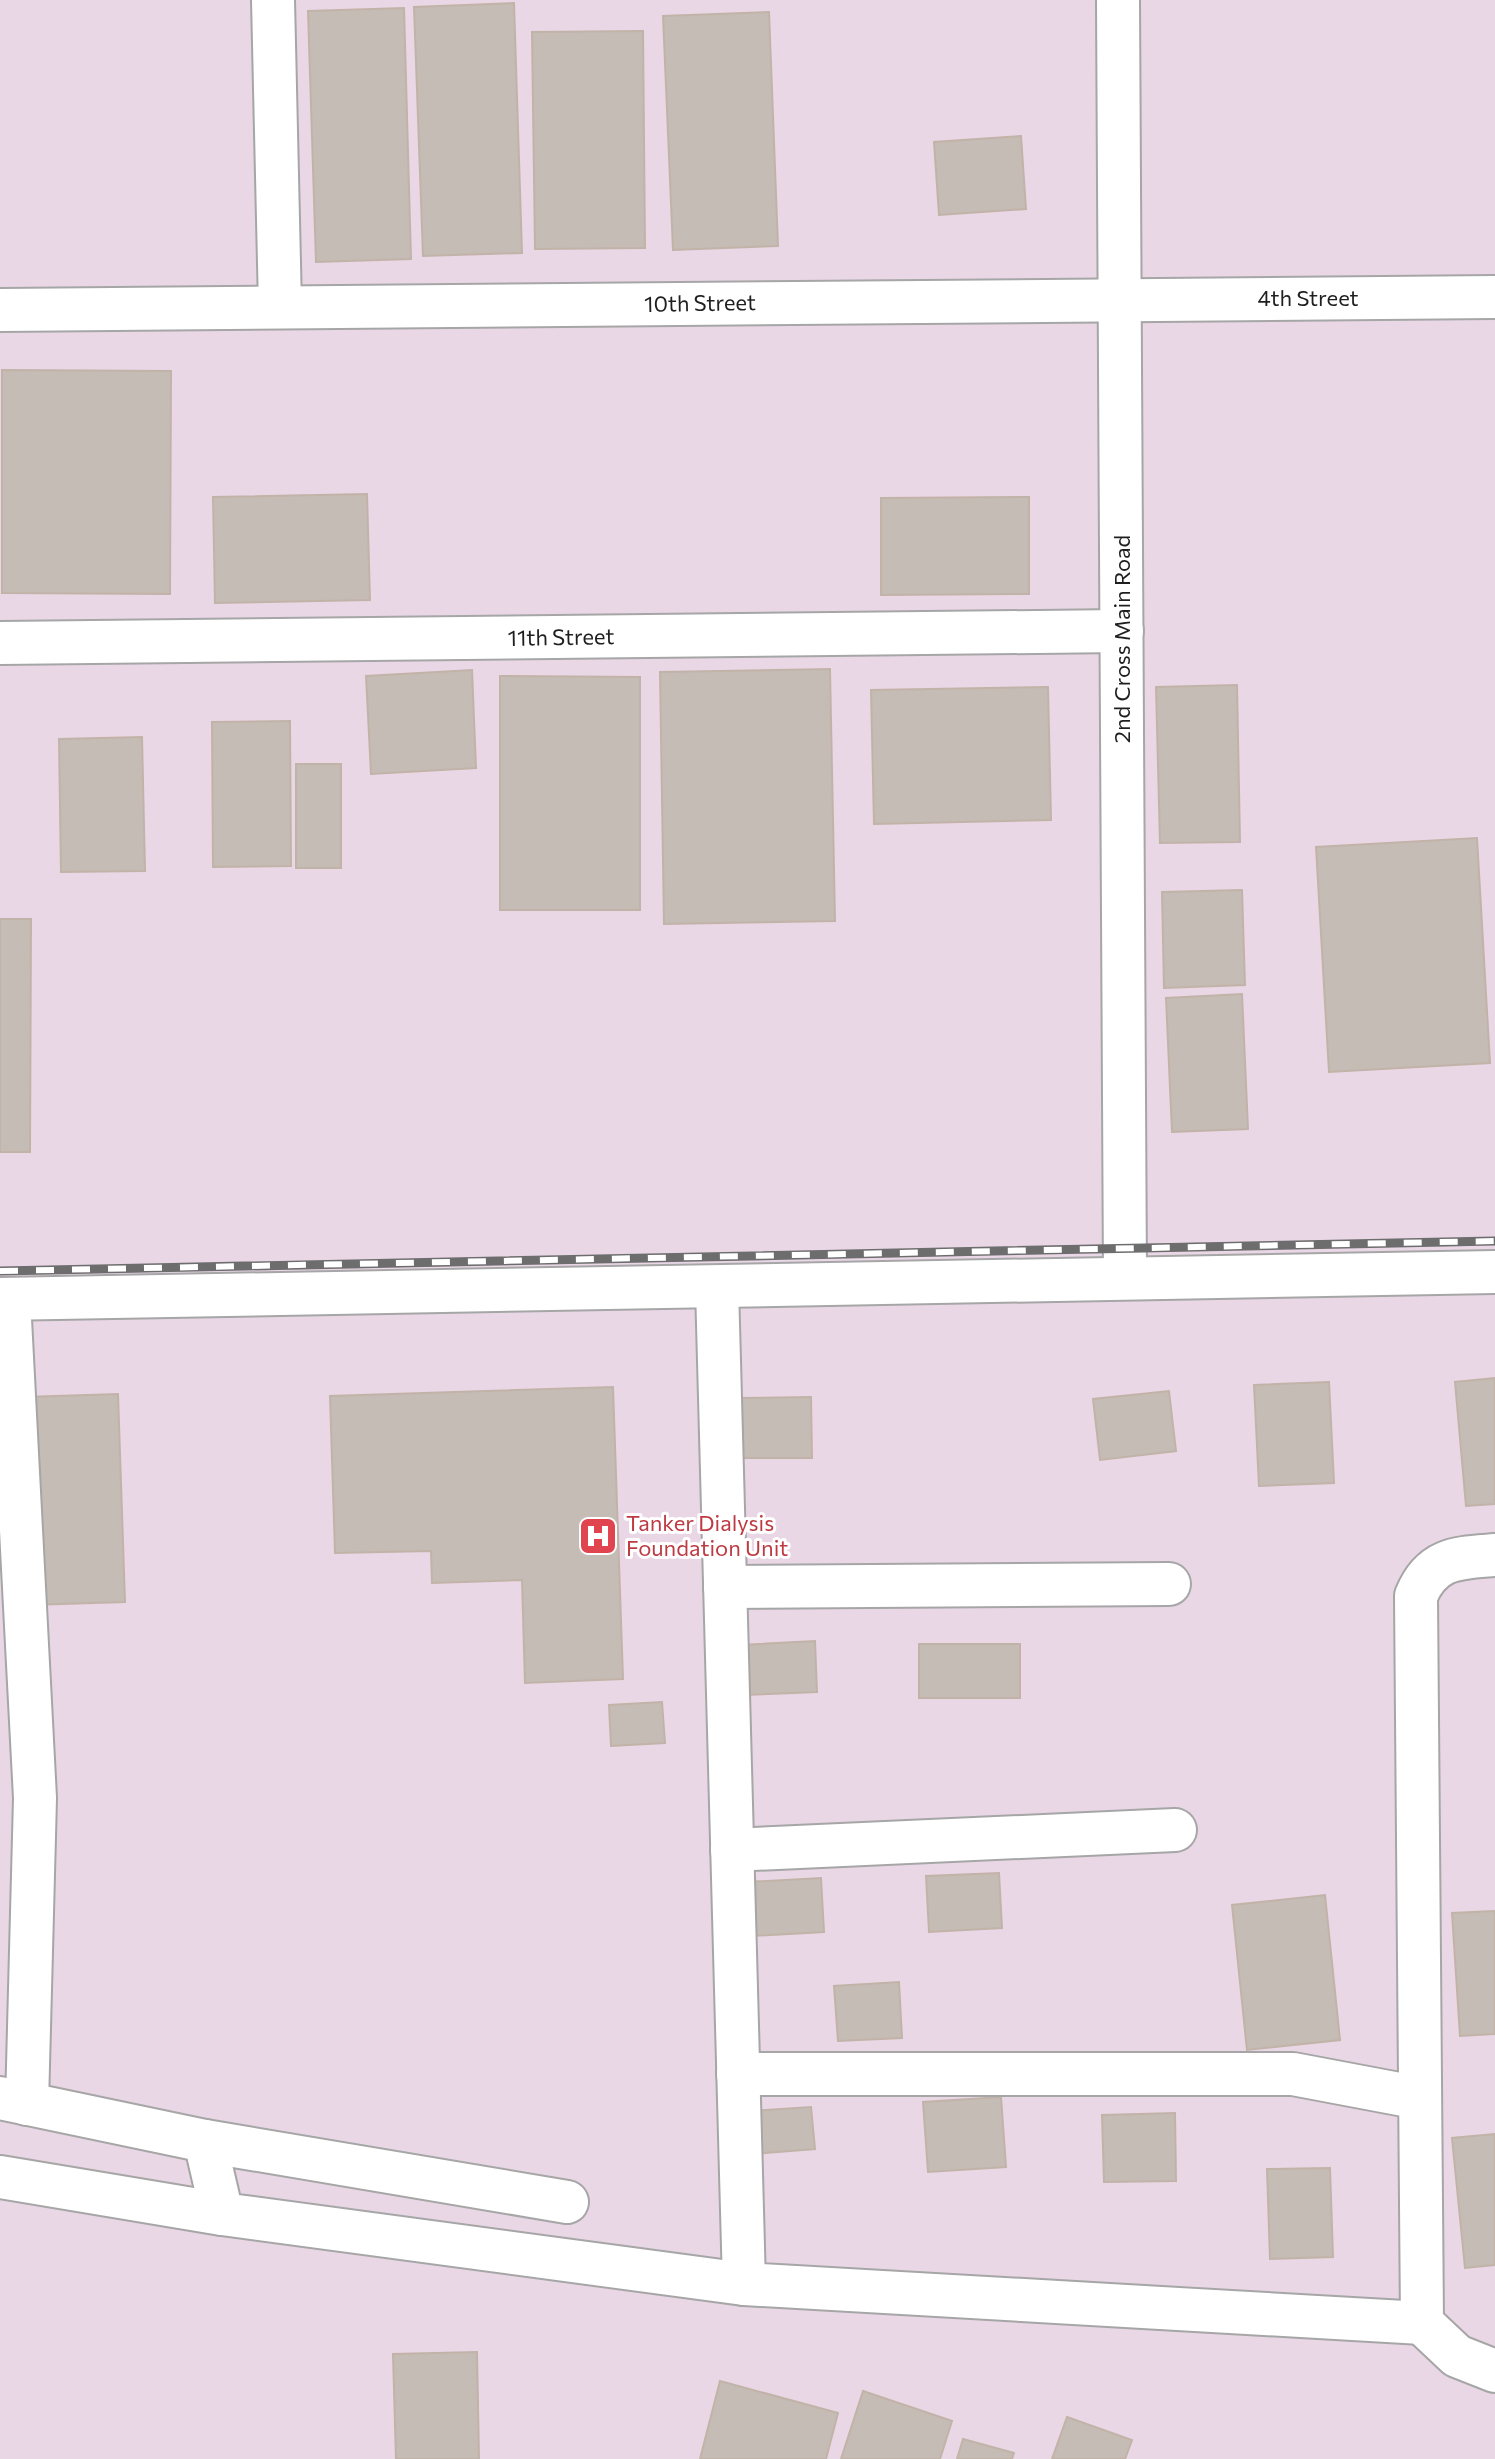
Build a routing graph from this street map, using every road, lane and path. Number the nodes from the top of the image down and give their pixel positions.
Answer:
1 (273, 0) edge
2 (1118, 0) edge
3 (1495, 297) edge
4 (1120, 299) junction
5 (280, 307) junction
6 (0, 310) edge
7 (1122, 631) junction
8 (0, 643) edge
9 (1495, 1272) edge
10 (1125, 1278) junction
11 (717, 1287) junction
12 (4, 1299) edge
13 (1495, 1555) edge
14 (1169, 1584) dead end
15 (725, 1587) junction
16 (1175, 1830) dead end
17 (732, 1850) junction
18 (738, 2074) junction
19 (1420, 2098) junction
20 (14, 2101) edge
21 (205, 2141) junction
22 (0, 2177) edge
23 (567, 2202) dead end
24 (222, 2214) junction
25 (744, 2284) junction
26 (1422, 2323) junction
27 (1495, 2371) edge

1 - 5 street
2 - 4 street, 2nd Cross Main Road
3 - 4 street, 4th Street
4 - 5 street, 10th Street
4 - 7 street, 2nd Cross Main Road
5 - 6 street, 10th Street
7 - 8 street, 11th Street
7 - 10 street, 2nd Cross Main Road
9 - 10 street
10 - 11 street
11 - 12 street
11 - 15 street
12 - 20 street
13 - 19 street
14 - 15 street
15 - 17 street
16 - 17 street
17 - 18 street
18 - 19 street
18 - 25 street
19 - 26 street
20 - 21 street
21 - 23 street
21 - 24 street
22 - 24 street
24 - 25 street
25 - 26 street
26 - 27 street

